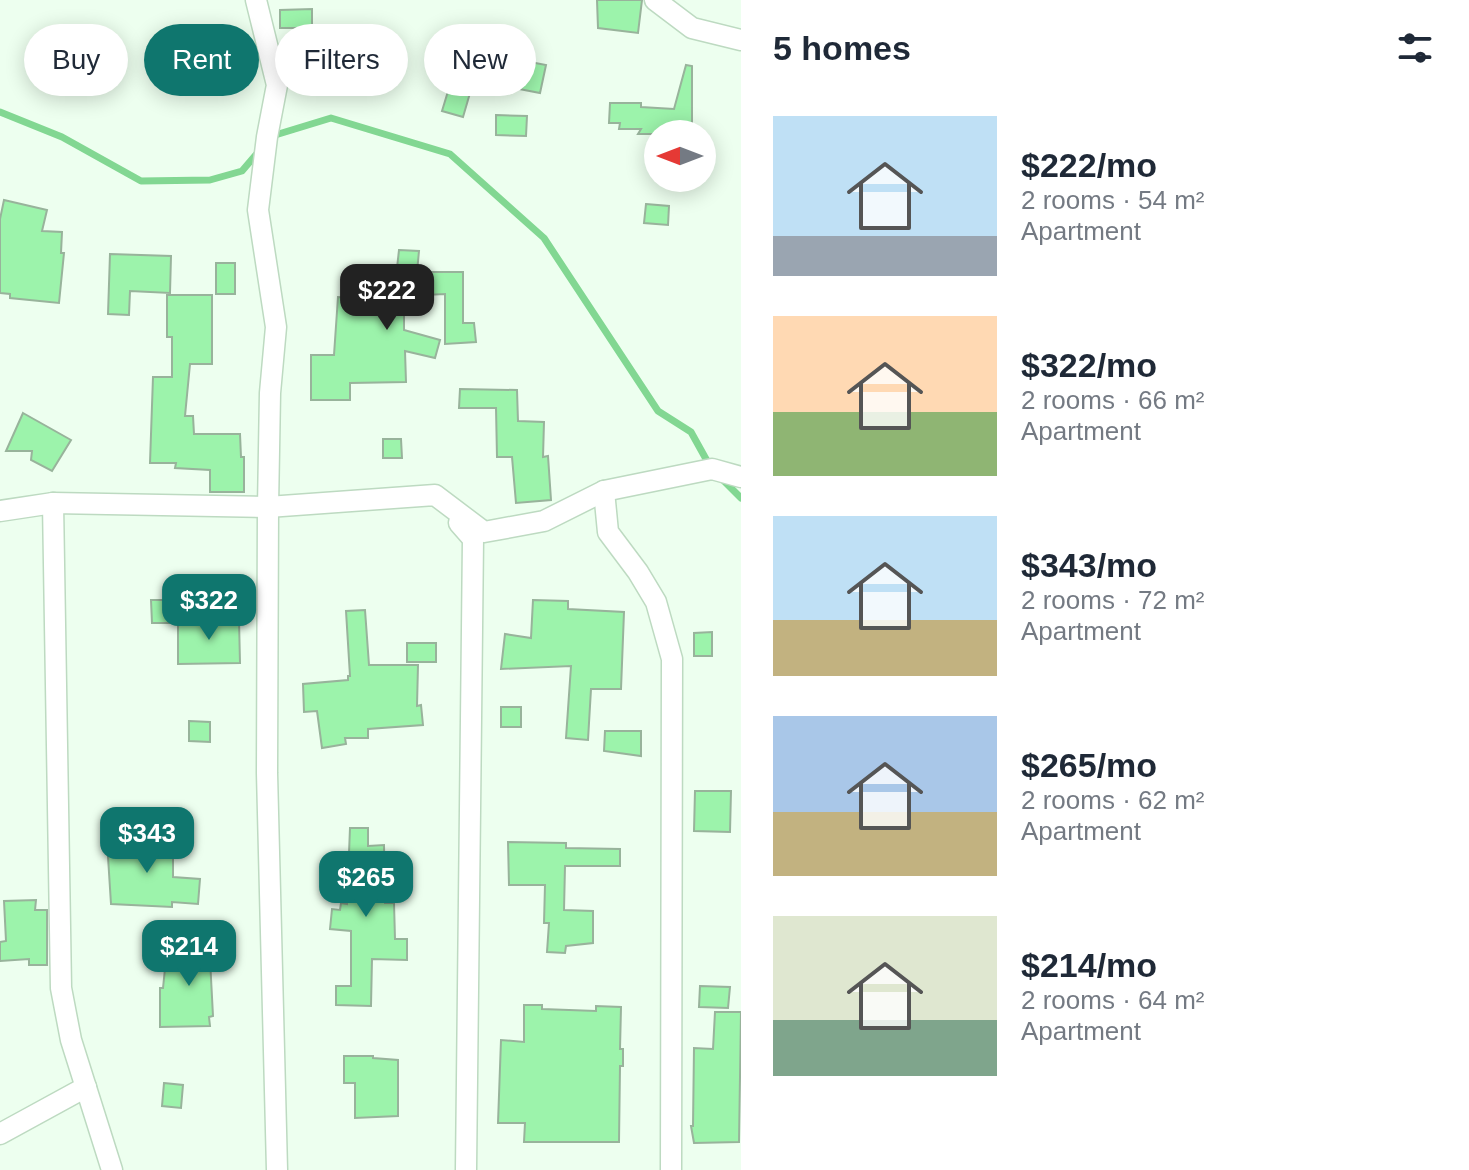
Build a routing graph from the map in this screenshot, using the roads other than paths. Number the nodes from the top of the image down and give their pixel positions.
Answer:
1 (256, 0) edge
2 (655, 0) edge
3 (741, 40) edge
4 (741, 477) edge
5 (604, 491) junction
6 (435, 495) junction
7 (53, 503) junction
8 (268, 507) junction
9 (0, 511) edge
10 (86, 1087) junction
11 (0, 1134) edge
12 (112, 1170) edge
13 (277, 1170) edge
14 (466, 1170) edge
15 (671, 1170) edge

1 - 8 street
2 - 3 street
4 - 5 street
5 - 6 street
5 - 15 street
6 - 8 street
6 - 14 street
7 - 8 street
7 - 9 street
7 - 10 street
8 - 13 street
10 - 11 street
10 - 12 street

